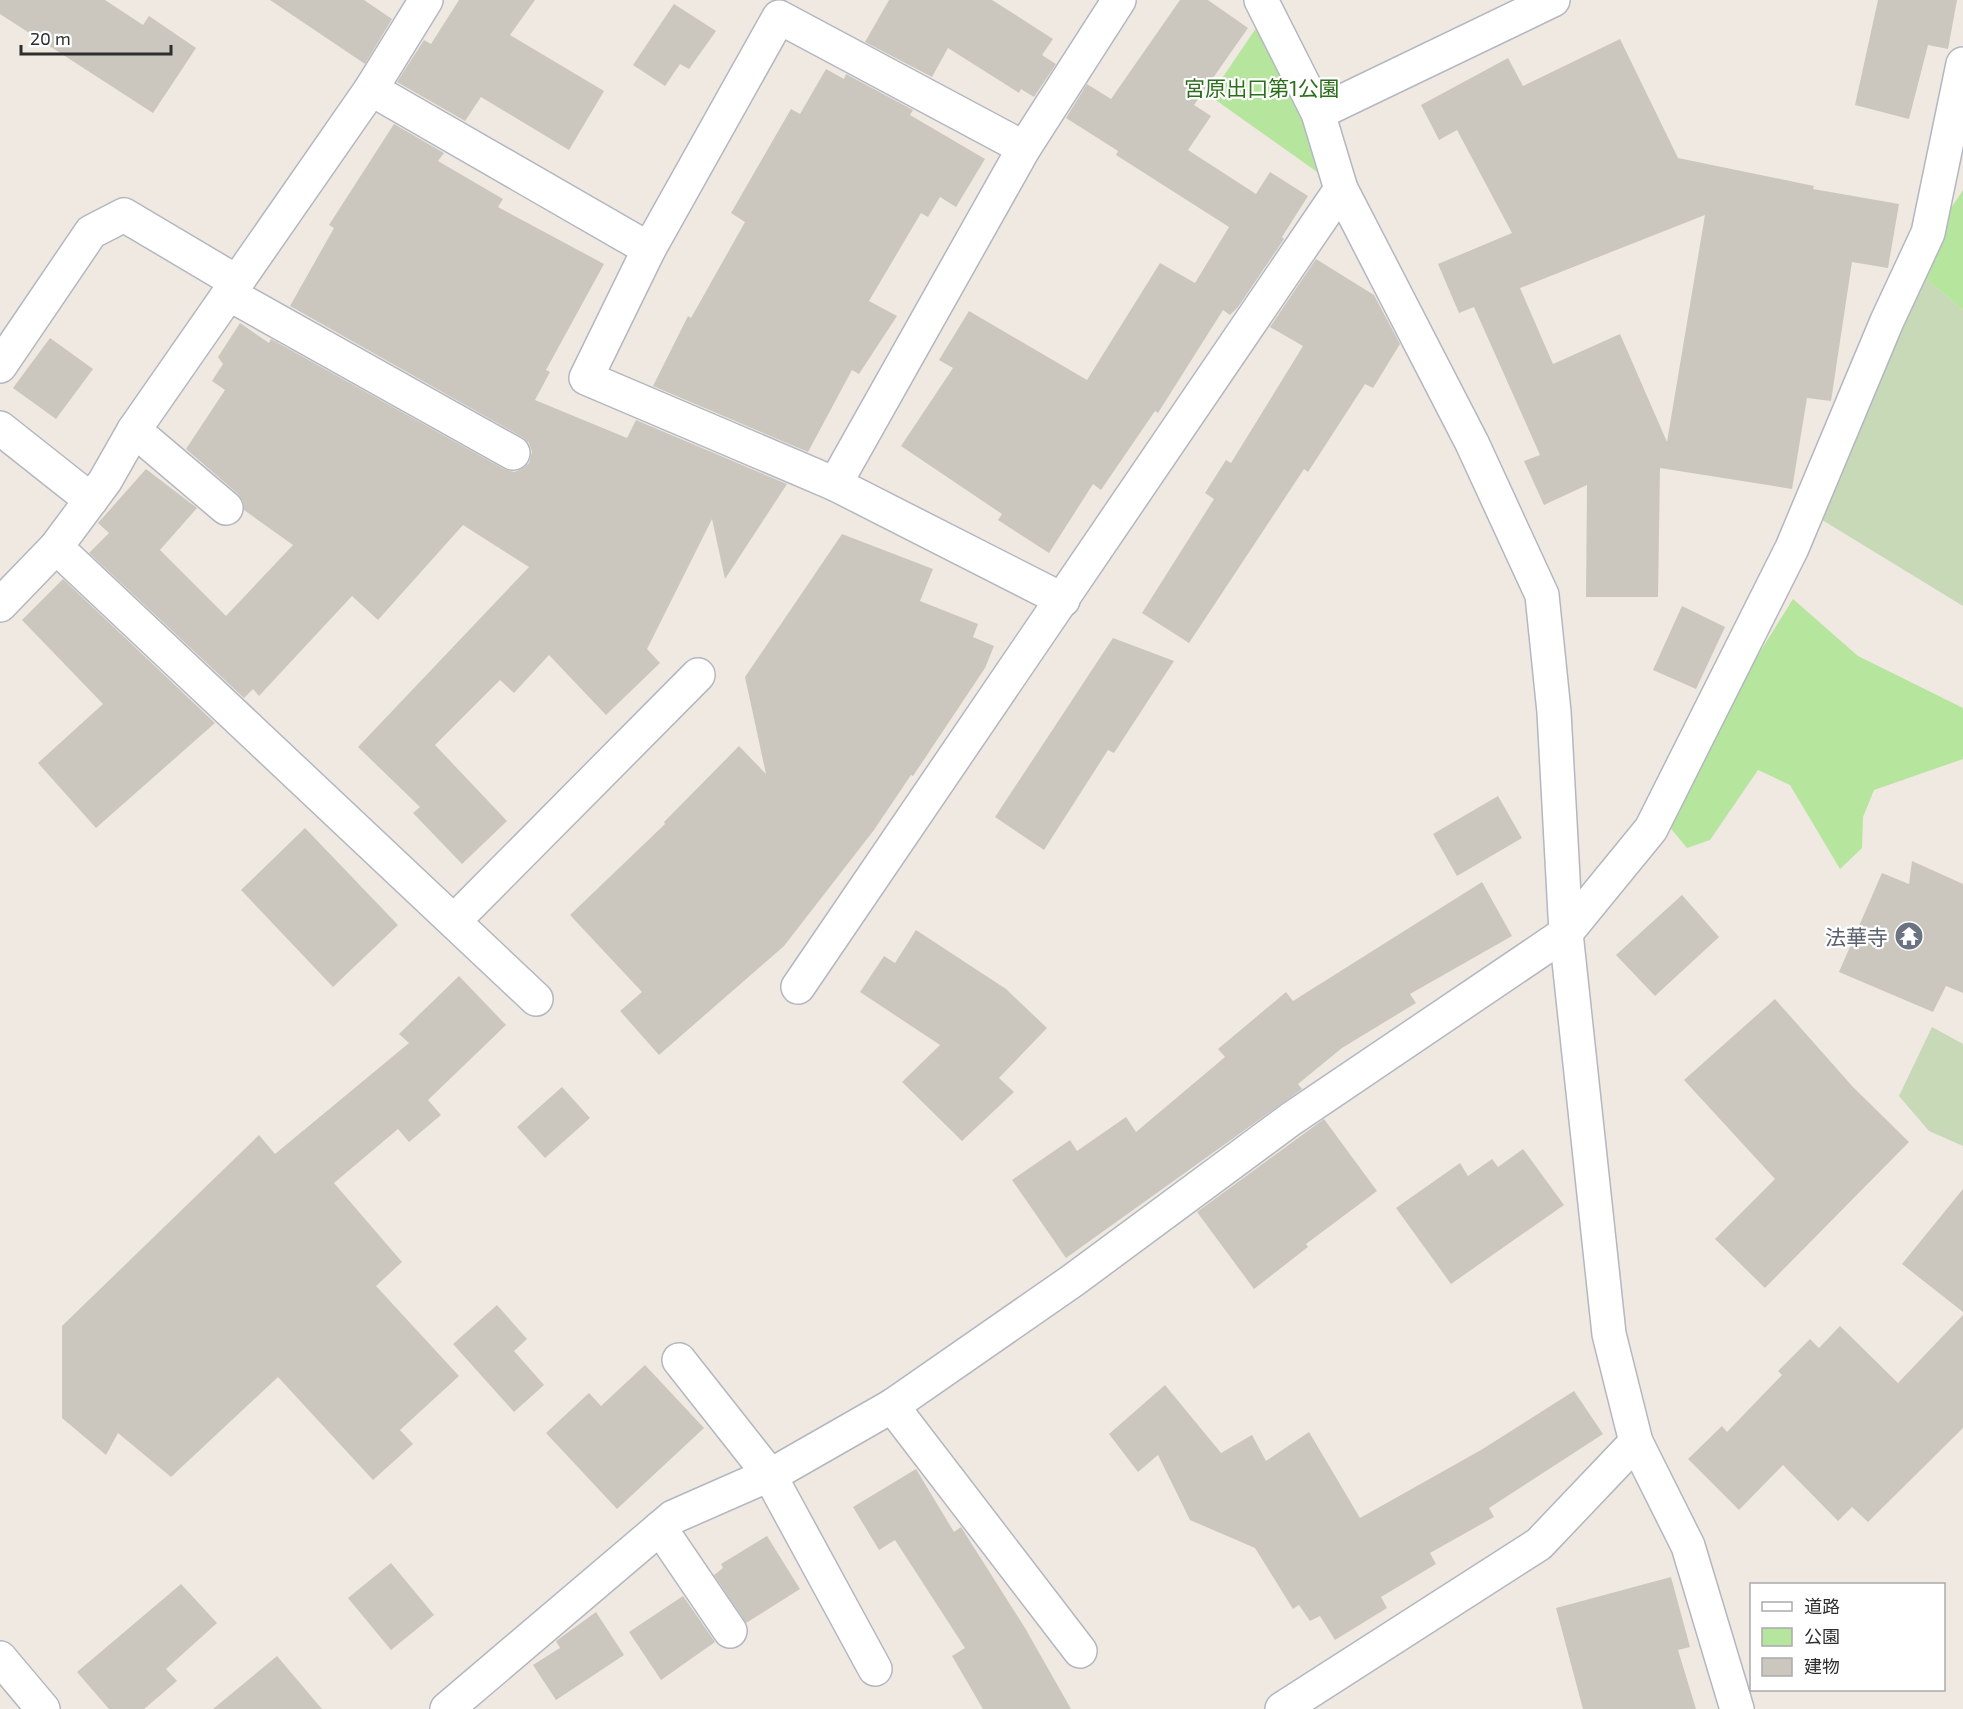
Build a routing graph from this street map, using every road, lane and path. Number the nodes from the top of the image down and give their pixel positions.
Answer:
1 (426, 0) edge
2 (1119, 0) edge
3 (1261, 0) edge
4 (1553, 0) edge
5 (1963, 63) edge
6 (371, 89) junction
7 (1318, 113) junction
8 (1023, 148) junction
9 (1963, 183) edge
10 (1341, 189) junction
11 (1928, 233) junction
12 (649, 249) junction
13 (233, 288) junction
14 (0, 366) edge
15 (0, 428) edge
16 (134, 430) junction
17 (513, 453) dead end
18 (835, 484) junction
19 (91, 500) junction
20 (226, 508) dead end
21 (56, 547) junction
22 (1063, 600) junction
23 (0, 605) edge
24 (698, 675) dead end
25 (454, 921) junction
26 (1566, 933) junction
27 (798, 987) dead end
28 (536, 999) dead end
29 (679, 1360) dead end
30 (892, 1406) junction
31 (1636, 1442) junction
32 (769, 1474) junction
33 (660, 1528) junction
34 (730, 1631) dead end
35 (1080, 1651) dead end
36 (0, 1658) edge
37 (875, 1669) dead end
38 (481, 1698) edge
39 (43, 1709) edge
40 (447, 1709) edge
41 (1282, 1709) edge
42 (1737, 1709) edge

1 - 6 street
2 - 8 street
3 - 7 street
4 - 7 street
5 - 11 street
6 - 12 street
6 - 13 street
7 - 10 street
8 - 12 street
8 - 18 street
9 - 11 street
10 - 22 street
10 - 26 street
11 - 26 street
12 - 18 street
13 - 14 street
13 - 16 street
13 - 17 street
15 - 19 street
16 - 19 street
16 - 20 street
18 - 22 street
19 - 21 street
21 - 23 street
21 - 25 street
22 - 27 street
24 - 25 street
25 - 28 street
26 - 30 street
26 - 31 street
29 - 32 street
30 - 32 street
30 - 35 street
31 - 41 street
31 - 42 street
32 - 33 street
32 - 37 street
33 - 34 street
33 - 38 street
36 - 39 street
38 - 40 street

